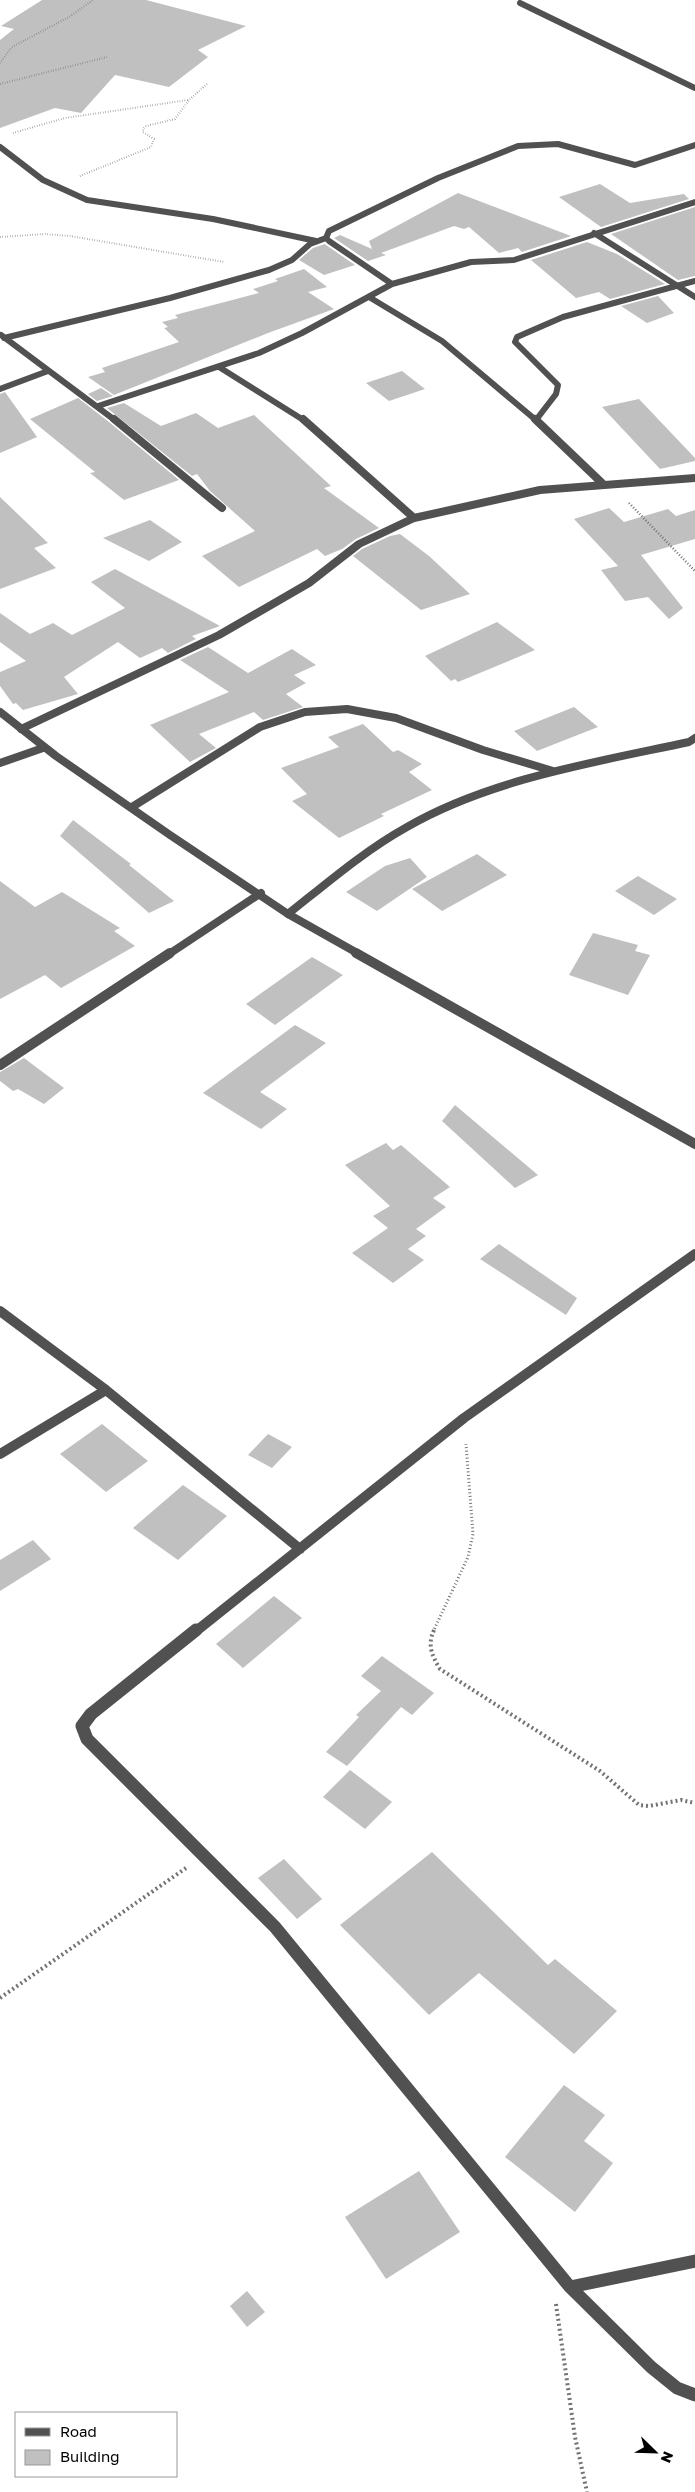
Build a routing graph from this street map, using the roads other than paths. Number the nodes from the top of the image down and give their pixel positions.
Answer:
1 (520, 3) dead end
2 (695, 88) edge
3 (695, 145) edge
4 (0, 147) edge
5 (695, 202) edge
6 (594, 232) junction
7 (326, 238) junction
8 (316, 241) junction
9 (695, 281) edge
10 (392, 284) junction
11 (680, 286) junction
12 (369, 297) junction
13 (695, 297) edge
14 (2, 336) edge
15 (219, 367) junction
16 (48, 371) junction
17 (0, 389) edge
18 (98, 406) junction
19 (536, 420) junction
20 (695, 478) edge
21 (606, 483) junction
22 (222, 508) dead end
23 (414, 518) junction
24 (0, 712) edge
25 (21, 729) junction
26 (693, 742) edge
27 (42, 748) junction
28 (0, 762) edge
29 (553, 771) junction
30 (132, 808) junction
31 (261, 893) junction
32 (288, 914) junction
33 (0, 1065) edge
34 (695, 1144) edge
35 (695, 1254) edge
36 (0, 1311) edge
37 (106, 1390) junction
38 (0, 1454) edge
39 (300, 1549) junction
40 (695, 2261) edge
41 (570, 2287) junction
42 (695, 2395) edge

1 - 2 street
3 - 7 street
4 - 8 street
5 - 6 street
6 - 10 street
6 - 11 street
7 - 8 street
7 - 10 street
8 - 14 street
9 - 11 street
10 - 12 street
11 - 13 street
11 - 19 street
12 - 15 street
12 - 19 street
14 - 16 street
15 - 18 street
15 - 23 street
16 - 17 street
16 - 18 street
18 - 22 street
19 - 21 street
20 - 21 street
21 - 23 street
23 - 25 street
24 - 25 street
25 - 27 street
26 - 29 street
27 - 28 street
27 - 30 street
29 - 30 street
29 - 32 street
30 - 31 street
31 - 32 street
31 - 33 street
32 - 34 street
35 - 39 street
36 - 37 street
37 - 38 street
37 - 39 street
39 - 41 street
40 - 41 street
41 - 42 street

